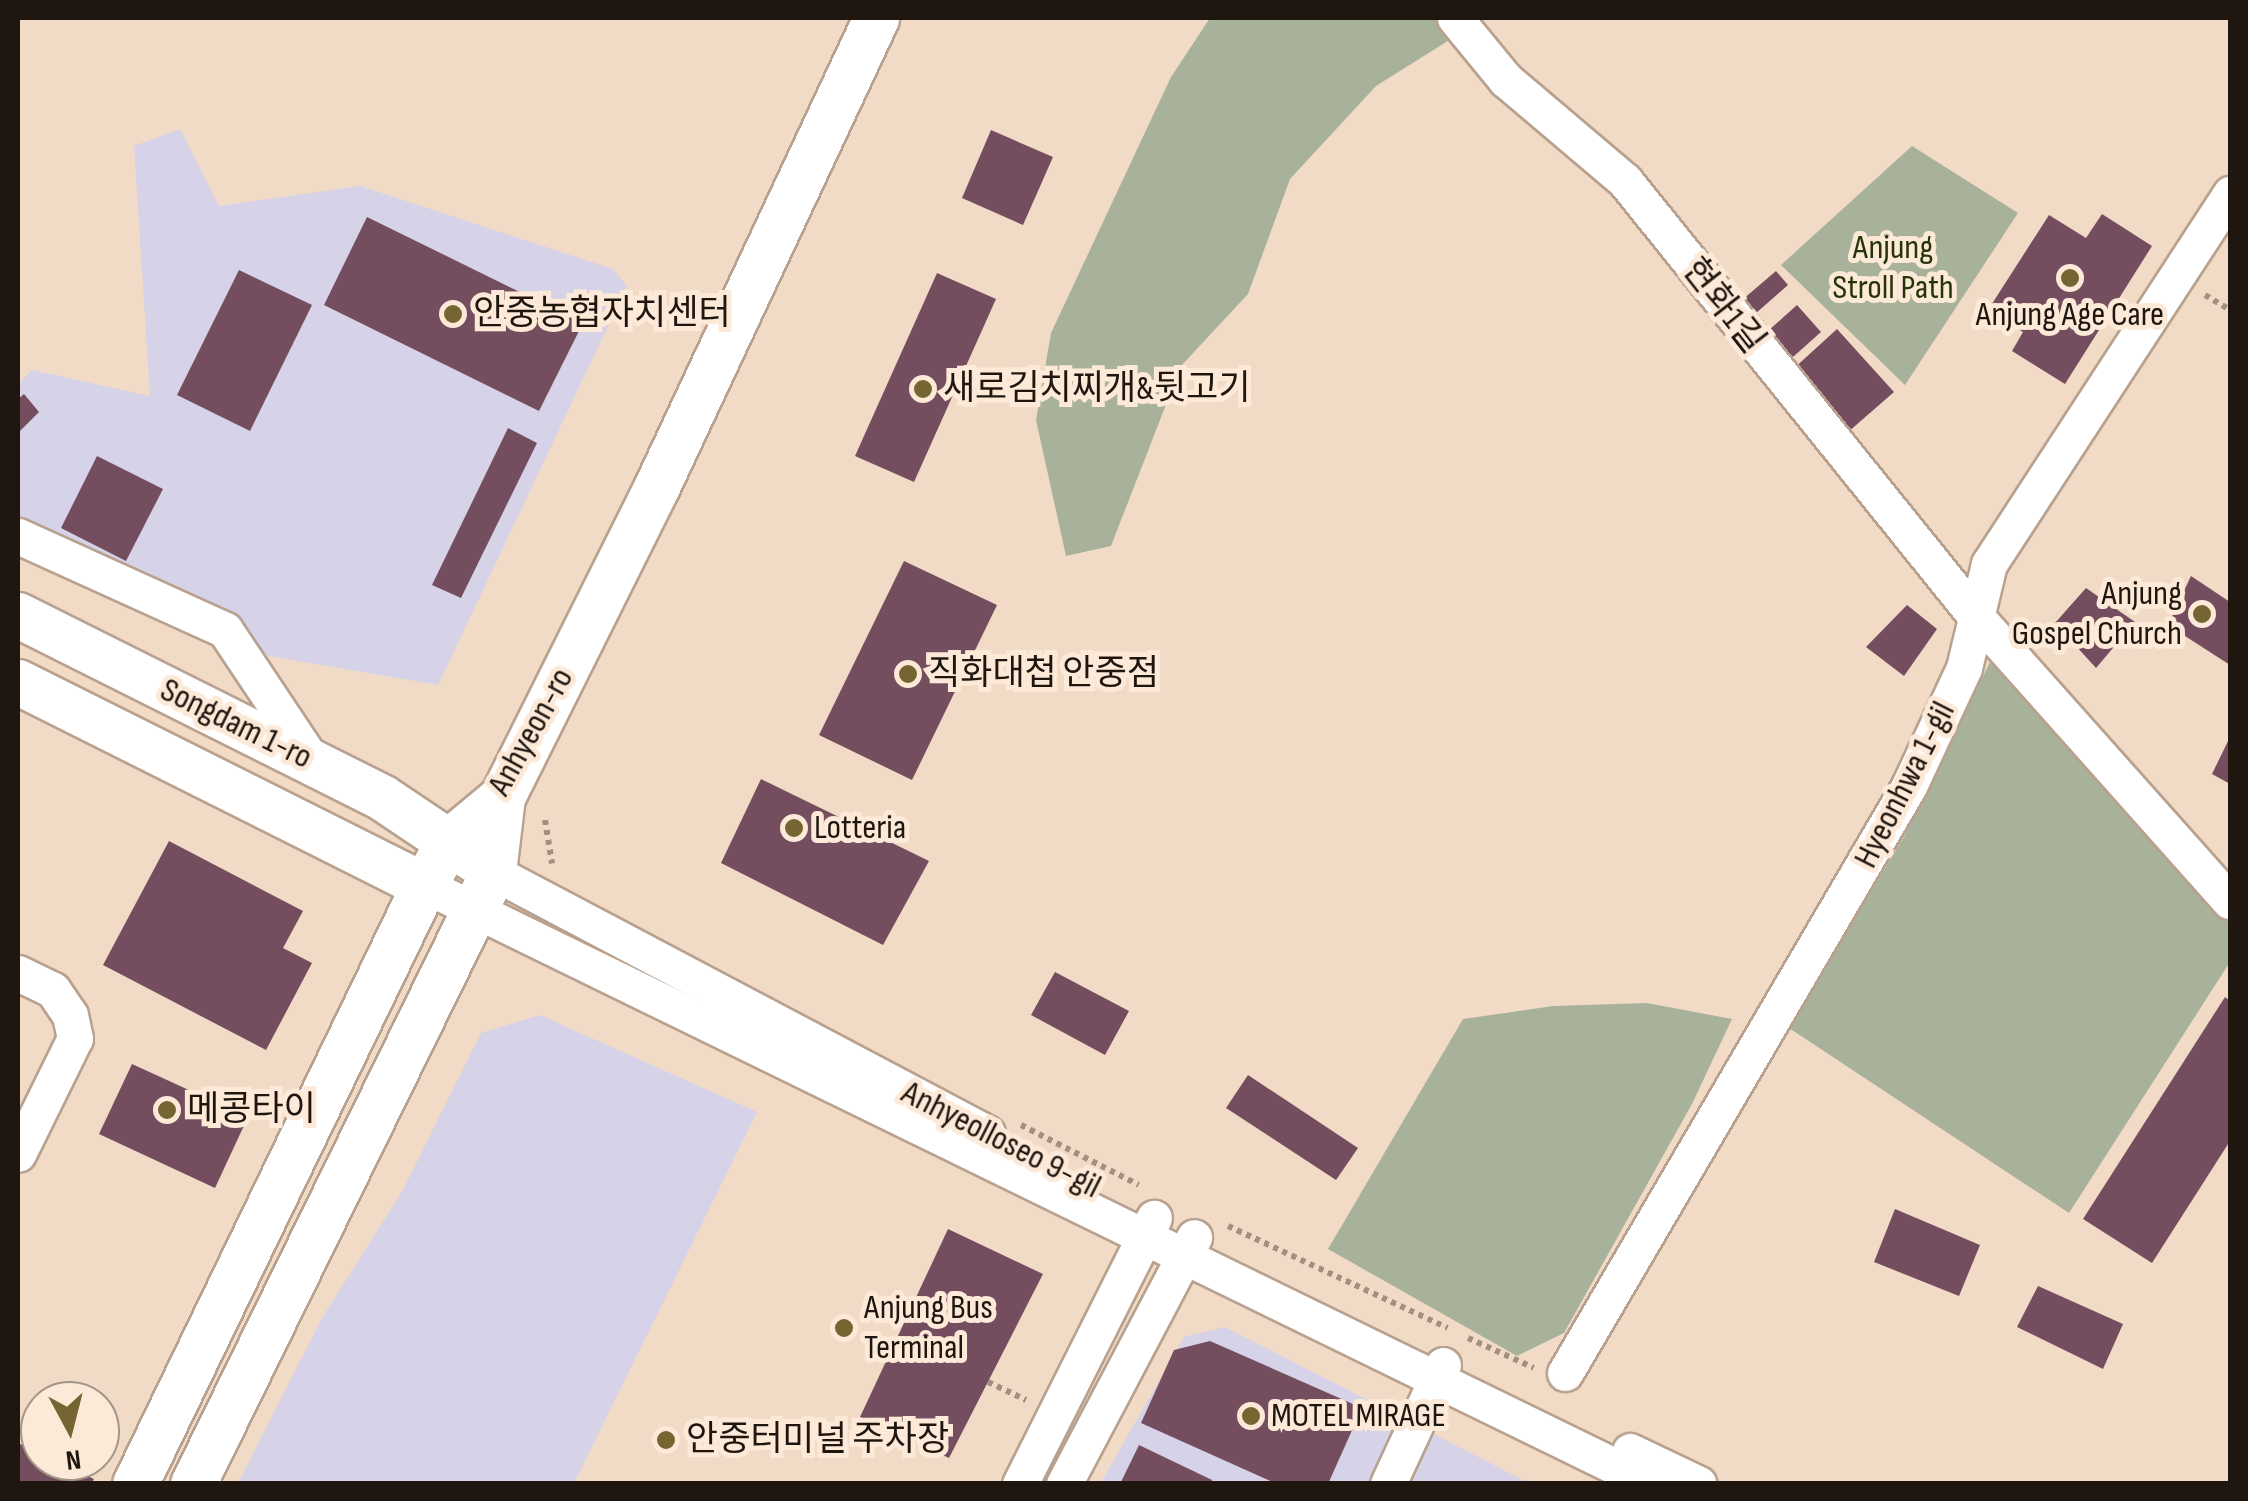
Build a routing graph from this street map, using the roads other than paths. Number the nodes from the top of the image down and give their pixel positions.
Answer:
1 (876, 18) edge
2 (1454, 18) edge
3 (2230, 194) edge
4 (18, 536) edge
5 (1972, 612) junction
6 (18, 616) edge
7 (18, 682) edge
8 (313, 762) junction
9 (502, 798) junction
10 (448, 842) junction
11 (424, 885) junction
12 (484, 891) junction
13 (2230, 901) edge
14 (18, 973) edge
15 (18, 1154) edge
16 (1147, 1215) junction
17 (1196, 1237) junction
18 (1551, 1372) road end
19 (1439, 1374) junction
20 (134, 1484) edge
21 (193, 1484) edge
22 (1020, 1484) edge
23 (1064, 1484) edge
24 (1388, 1484) edge
25 (1651, 1484) edge
26 (1699, 1484) edge

1 - 9 main road, Anhyeon-ro
2 - 5 street, 현화1길
3 - 5 street, Hyeonhwa 1-gil
4 - 8 street
5 - 13 street, 현화1길
5 - 18 street, Hyeonhwa 1-gil
6 - 8 main road, Songdam 1-ro
7 - 11 main road, Songdam 1-ro
8 - 10 main road, Songdam 1-ro
9 - 10 main road, Anhyeon-ro
9 - 12 main road
10 - 11 main road, Anhyeon-ro
10 - 12 main road, Songdam 1-ro
11 - 12 street
11 - 20 main road, Anhyeon-ro
12 - 16 street
12 - 16 street, Anhyeolloseo 9-gil
12 - 21 main road
14 - 15 street
16 - 17 street
16 - 22 street
17 - 19 street
17 - 23 street
19 - 24 street
19 - 25 street
19 - 26 street

